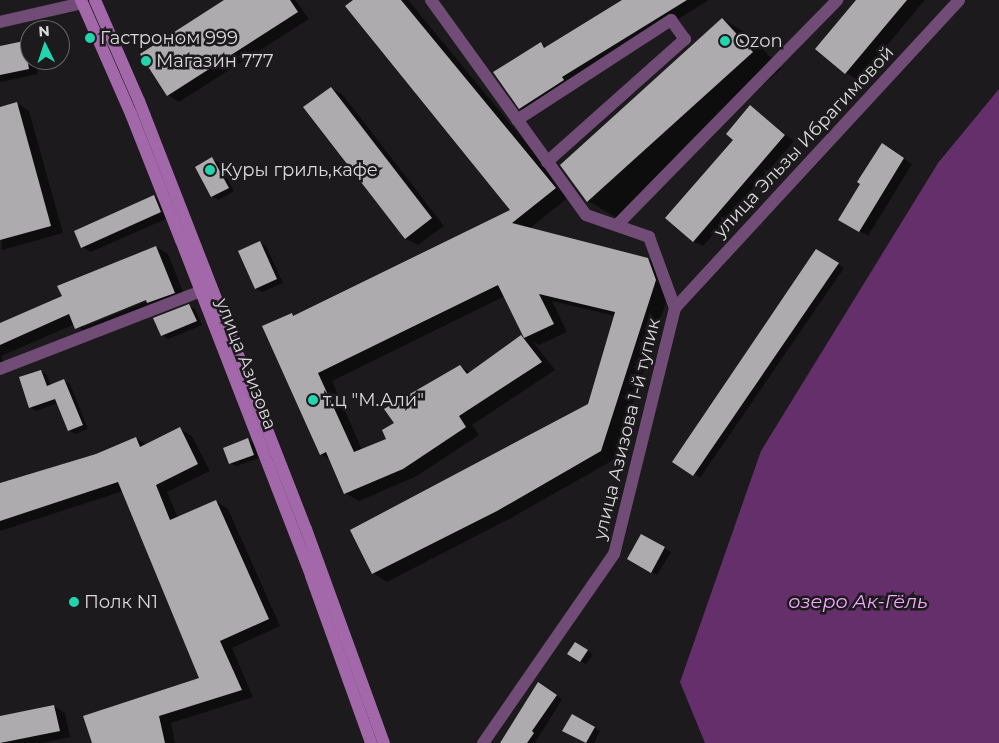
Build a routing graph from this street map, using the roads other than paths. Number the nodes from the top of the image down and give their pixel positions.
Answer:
1 (432, 0) edge
2 (837, 0) edge
3 (959, 0) edge
4 (86, 1) edge
5 (0, 22) edge
6 (518, 120) junction
7 (547, 162) junction
8 (618, 225) junction
9 (199, 292) junction
10 (675, 308) junction
11 (0, 369) edge
12 (371, 743) edge
13 (384, 743) edge
14 (483, 743) edge

1 - 6 street, улица Азизова 1-й тупик
2 - 8 street
3 - 10 street, улица Эльзы Ибрагимовой
4 - 5 street
4 - 9 main road, улица Азизова
4 - 13 main road, улица Азизова
6 - 7 street, улица Азизова 1-й тупик
6 - 7 street
7 - 8 street, улица Азизова 1-й тупик
8 - 10 street, улица Азизова 1-й тупик
9 - 11 street
9 - 12 main road, улица Азизова
10 - 14 street, улица Азизова 1-й тупик

